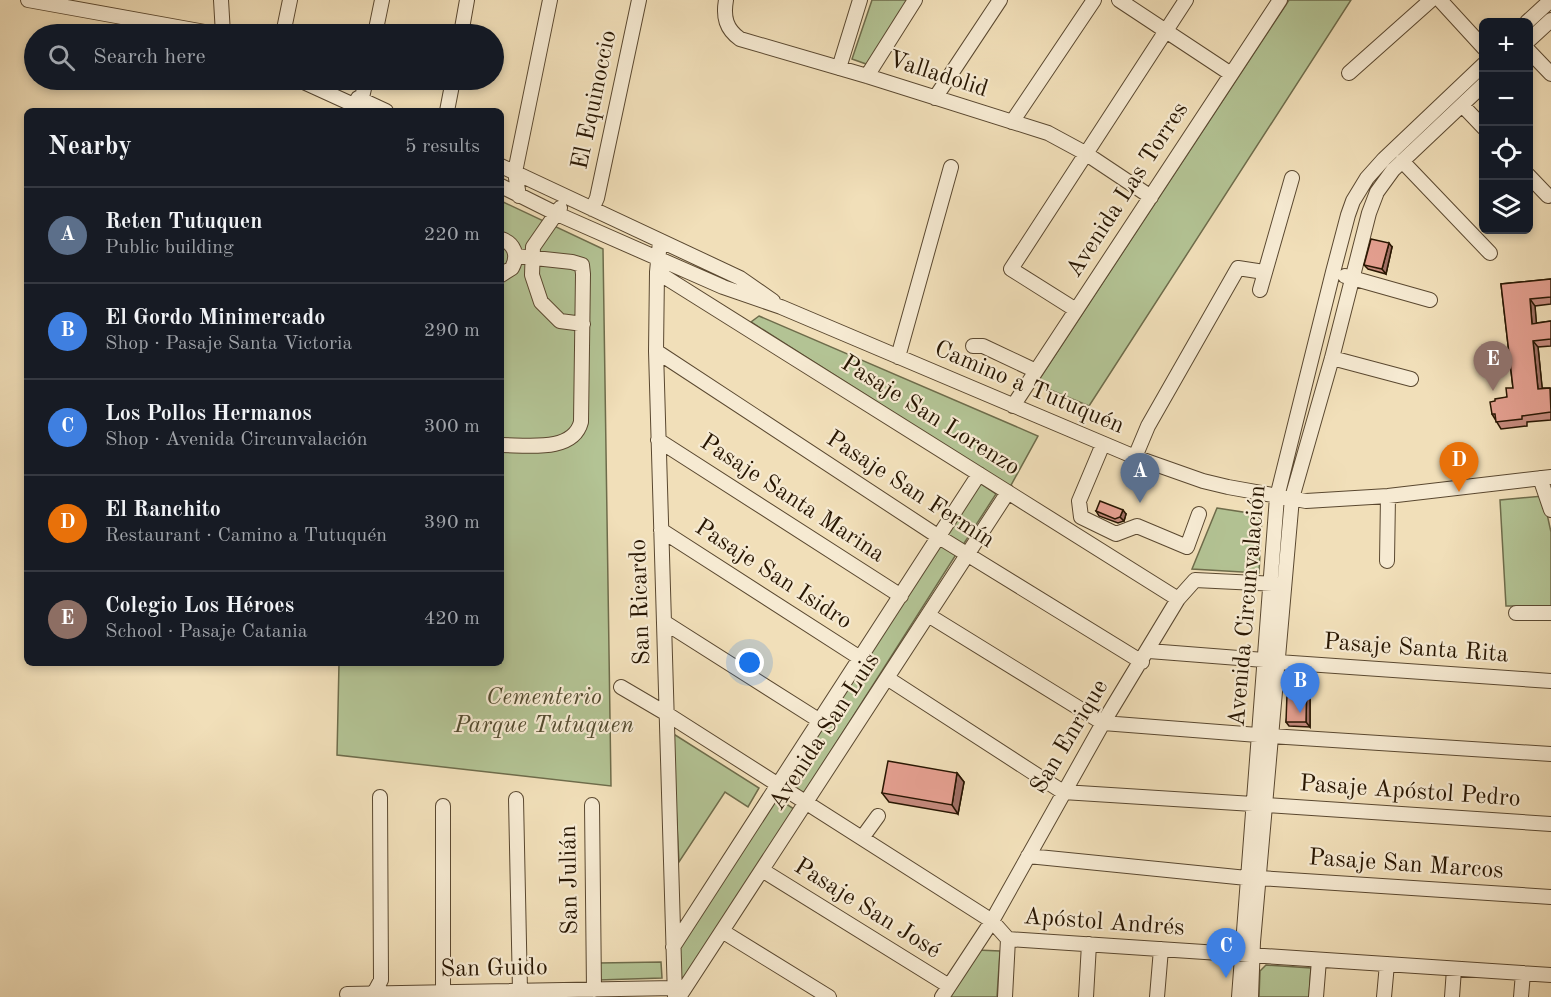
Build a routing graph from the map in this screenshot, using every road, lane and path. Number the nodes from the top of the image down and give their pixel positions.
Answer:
1 (28, 0) edge
2 (220, 0) edge
3 (290, 0) edge
4 (382, 0) edge
5 (467, 0) edge
6 (550, 0) edge
7 (639, 0) edge
8 (726, 0) edge
9 (860, 0) edge
10 (915, 0) edge
11 (1000, 0) edge
12 (1095, 0) edge
13 (1119, 0) edge
14 (1186, 0) edge
15 (1280, 0) edge
16 (1431, 0) edge
17 (1440, 0) edge
18 (1551, 0) edge
19 (1531, 18) edge
20 (1551, 20) edge
21 (153, 24) edge
22 (222, 24) edge
23 (285, 24) edge
24 (377, 24) edge
25 (463, 24) edge
26 (1165, 31) junction
27 (1533, 36) edge
28 (1479, 43) edge
29 (1533, 56) edge
30 (839, 68) junction
31 (1479, 69) edge
32 (1349, 73) dead end
33 (1231, 74) junction
34 (1551, 74) edge
35 (867, 76) junction
36 (1479, 89) edge
37 (324, 90) edge
38 (338, 90) edge
39 (365, 90) edge
40 (451, 90) edge
41 (935, 98) junction
42 (1462, 105) junction
43 (363, 106) edge
44 (448, 108) edge
45 (1012, 122) junction
46 (1482, 126) edge
47 (1085, 153) junction
48 (1402, 161) junction
49 (504, 167) edge
50 (951, 167) dead end
51 (515, 172) junction
52 (1292, 178) dead end
53 (1533, 180) edge
54 (504, 188) edge
55 (519, 196) junction
56 (1548, 196) dead end
57 (1151, 197) junction
58 (570, 198) junction
59 (592, 208) junction
60 (555, 213) junction
61 (504, 241) edge
62 (660, 241) junction
63 (1490, 253) dead end
64 (516, 256) junction
65 (532, 257) junction
66 (657, 265) junction
67 (504, 272) edge
68 (1264, 272) junction
69 (1333, 272) junction
70 (1352, 278) junction
71 (1260, 290) dead end
72 (1430, 300) dead end
73 (781, 307) junction
74 (1076, 310) junction
75 (583, 324) junction
76 (973, 346) dead end
77 (656, 351) junction
78 (898, 357) junction
79 (1332, 358) junction
80 (1036, 371) junction
81 (1411, 379) dead end
82 (1013, 406) junction
83 (658, 440) junction
84 (1103, 444) junction
85 (504, 445) edge
86 (1135, 457) junction
87 (980, 474) junction
88 (1546, 477) edge
89 (1008, 492) junction
90 (1277, 496) junction
91 (1388, 496) junction
92 (1292, 498) junction
93 (1551, 510) edge
94 (1199, 514) dead end
95 (661, 530) junction
96 (939, 537) junction
97 (968, 554) junction
98 (1386, 561) dead end
99 (1270, 584) junction
100 (1285, 585) junction
101 (901, 596) junction
102 (1179, 599) junction
103 (1516, 613) dead end
104 (1551, 613) edge
105 (928, 615) junction
106 (664, 622) junction
107 (1145, 656) junction
108 (860, 658) junction
109 (1271, 661) junction
110 (887, 678) junction
111 (1551, 681) edge
112 (621, 687) dead end
113 (667, 714) junction
114 (820, 720) junction
115 (1103, 723) junction
116 (1265, 735) junction
117 (1551, 754) edge
118 (779, 784) junction
119 (1063, 792) junction
120 (380, 797) dead end
121 (516, 799) dead end
122 (806, 802) junction
123 (592, 805) dead end
124 (1259, 805) junction
125 (443, 806) dead end
126 (878, 816) dead end
127 (1551, 824) edge
128 (862, 838) junction
129 (1028, 856) junction
130 (762, 870) junction
131 (1253, 878) junction
132 (1551, 897) edge
133 (992, 921) junction
134 (722, 931) junction
135 (1008, 939) junction
136 (1089, 944) junction
137 (674, 947) junction
138 (1161, 949) junction
139 (1246, 955) junction
140 (1319, 960) junction
141 (1386, 964) junction
142 (1454, 969) junction
143 (1523, 974) junction
144 (1551, 975) edge
145 (594, 990) junction
146 (520, 991) junction
147 (945, 991) edge
148 (443, 992) junction
149 (641, 993) edge
150 (346, 994) dead end
151 (374, 995) edge
152 (679, 995) edge
153 (829, 997) edge
154 (1005, 997) edge
155 (1086, 997) edge
156 (1157, 997) edge
157 (1239, 997) edge
158 (1251, 997) edge
159 (1316, 997) edge
160 (1384, 997) edge
161 (1452, 997) edge
162 (1521, 997) edge

1 - 21 street
2 - 22 street
3 - 23 street
4 - 24 street
5 - 25 street
6 - 51 street
7 - 59 street, El Equinoccio
8 - 30 street, Valladolid
9 - 30 street
10 - 35 street
11 - 41 street
12 - 45 street
13 - 26 street
14 - 26 street
15 - 33 street, Avenida Las Torres
16 - 32 street
17 - 28 street
18 - 19 street
20 - 27 street
26 - 33 street
26 - 47 street
29 - 34 street
30 - 35 street, Valladolid
31 - 69 street, Avenida Circunvalación
33 - 57 street, Avenida Las Torres
35 - 41 street, Valladolid
36 - 42 street, Avenida Circunvalación
37 - 43 street
38 - 43 street
39 - 43 street
40 - 44 street
41 - 45 street, Valladolid
42 - 46 street
42 - 48 street, Avenida Circunvalación
45 - 47 street, Valladolid
47 - 57 street, Valladolid
47 - 74 street
48 - 63 street
48 - 70 street, Avenida Circunvalación
49 - 51 street, Camino a Tutuquén
50 - 78 street
51 - 55 street
51 - 58 street, Camino a Tutuquén
52 - 68 street
53 - 56 street
54 - 55 street, Camino a Tutuquén
55 - 60 street, Camino a Tutuquén
57 - 74 street, Avenida Las Torres
58 - 59 street, Camino a Tutuquén
58 - 60 street
59 - 62 street, Camino a Tutuquén
60 - 65 street
60 - 66 street, Camino a Tutuquén
61 - 64 street
62 - 66 street, San Ricardo
62 - 73 street, Camino a Tutuquén
64 - 65 street
64 - 67 street
65 - 75 street
65 - 75 street
66 - 73 street, Camino a Tutuquén
66 - 77 street, San Ricardo
66 - 87 street, Pasaje San Lorenzo
68 - 71 street
68 - 86 street
69 - 70 street
69 - 90 street, Avenida Circunvalación
70 - 72 street
70 - 79 street, Avenida Circunvalación
73 - 78 street, Camino a Tutuquén
74 - 80 street, Avenida Las Torres
75 - 85 street
76 - 80 street
77 - 83 street, San Ricardo
77 - 96 street, Pasaje San Fermín
78 - 82 street, Camino a Tutuquén
79 - 81 street
79 - 92 street, Avenida Circunvalación
80 - 82 street, Avenida Las Torres
82 - 84 street, Camino a Tutuquén
83 - 95 street, San Ricardo
83 - 101 street, Pasaje Santa Marina
84 - 86 street, Camino a Tutuquén
84 - 94 street
86 - 90 street, Camino a Tutuquén
87 - 89 street, Pasaje San Lorenzo
87 - 96 street, Avenida San Luis
88 - 91 street, Camino a Tutuquén
88 - 93 street
89 - 97 street, Avenida San Luis
89 - 102 street, Pasaje San Lorenzo
90 - 92 street, Camino a Tutuquén
90 - 99 street, Avenida Circunvalación
91 - 92 street, Camino a Tutuquén
91 - 98 street
92 - 100 street, Avenida Circunvalación
95 - 106 street, San Ricardo
95 - 108 street, Pasaje San Isidro
96 - 97 street, Pasaje San Fermín
96 - 101 street, Avenida San Luis
97 - 105 street, Avenida San Luis
97 - 107 street, Pasaje San Fermín
99 - 100 street, San Enrique
99 - 102 street, San Enrique
99 - 109 street, Avenida Circunvalación
100 - 109 street, Avenida Circunvalación
101 - 108 street, Avenida San Luis
102 - 107 street, San Enrique
103 - 104 street
105 - 110 street, Avenida San Luis
105 - 115 street
106 - 113 street, San Ricardo
106 - 114 street
107 - 109 street, Pasaje Santa Rita
107 - 115 street, San Enrique
108 - 114 street, Avenida San Luis
109 - 111 street, Pasaje Santa Rita
109 - 116 street, Avenida Circunvalación
110 - 119 street
110 - 122 street, Avenida San Luis
112 - 113 street, Apóstol Andrés
113 - 118 street, Apóstol Andrés
113 - 137 street, San Ricardo
114 - 118 street, Avenida San Luis
115 - 116 street
115 - 119 street, San Enrique
116 - 117 street
116 - 124 street, Avenida Circunvalación
118 - 122 street, Apóstol Andrés
118 - 137 street, Avenida San Luis
119 - 124 street, Pasaje Apóstol Pedro
119 - 129 street, San Enrique
120 - 151 street
121 - 146 street
122 - 128 street, Apóstol Andrés
122 - 130 street, Avenida San Luis
123 - 145 street, San Julián
124 - 127 street, Pasaje Apóstol Pedro
124 - 131 street, Avenida Circunvalación
125 - 148 street
126 - 128 street
128 - 133 street, Apóstol Andrés
129 - 131 street, Pasaje San Marcos
129 - 133 street, San Enrique
130 - 134 street, Avenida San Luis
130 - 147 street, Pasaje San José
131 - 132 street, Pasaje San Marcos
131 - 139 street, Avenida Circunvalación
133 - 135 street, Apóstol Andrés
133 - 147 street, San Enrique
134 - 152 street, Avenida San Luis
134 - 153 street
135 - 136 street, Apóstol Andrés
135 - 154 street
136 - 138 street, Apóstol Andrés
136 - 155 street
137 - 152 street, San Ricardo
138 - 139 street, Apóstol Andrés
138 - 156 street
139 - 140 street, Apóstol Andrés
139 - 157 street, Avenida Circunvalación
139 - 158 street, Avenida Circunvalación
140 - 141 street, Apóstol Andrés
140 - 159 street
141 - 142 street, Apóstol Andrés
141 - 160 street
142 - 143 street, Apóstol Andrés
142 - 161 street
143 - 144 street, Apóstol Andrés
143 - 162 street
145 - 146 street, San Guido
145 - 149 street, San Guido
146 - 148 street, San Guido
148 - 151 street, San Guido
149 - 152 street
150 - 151 street, San Guido

